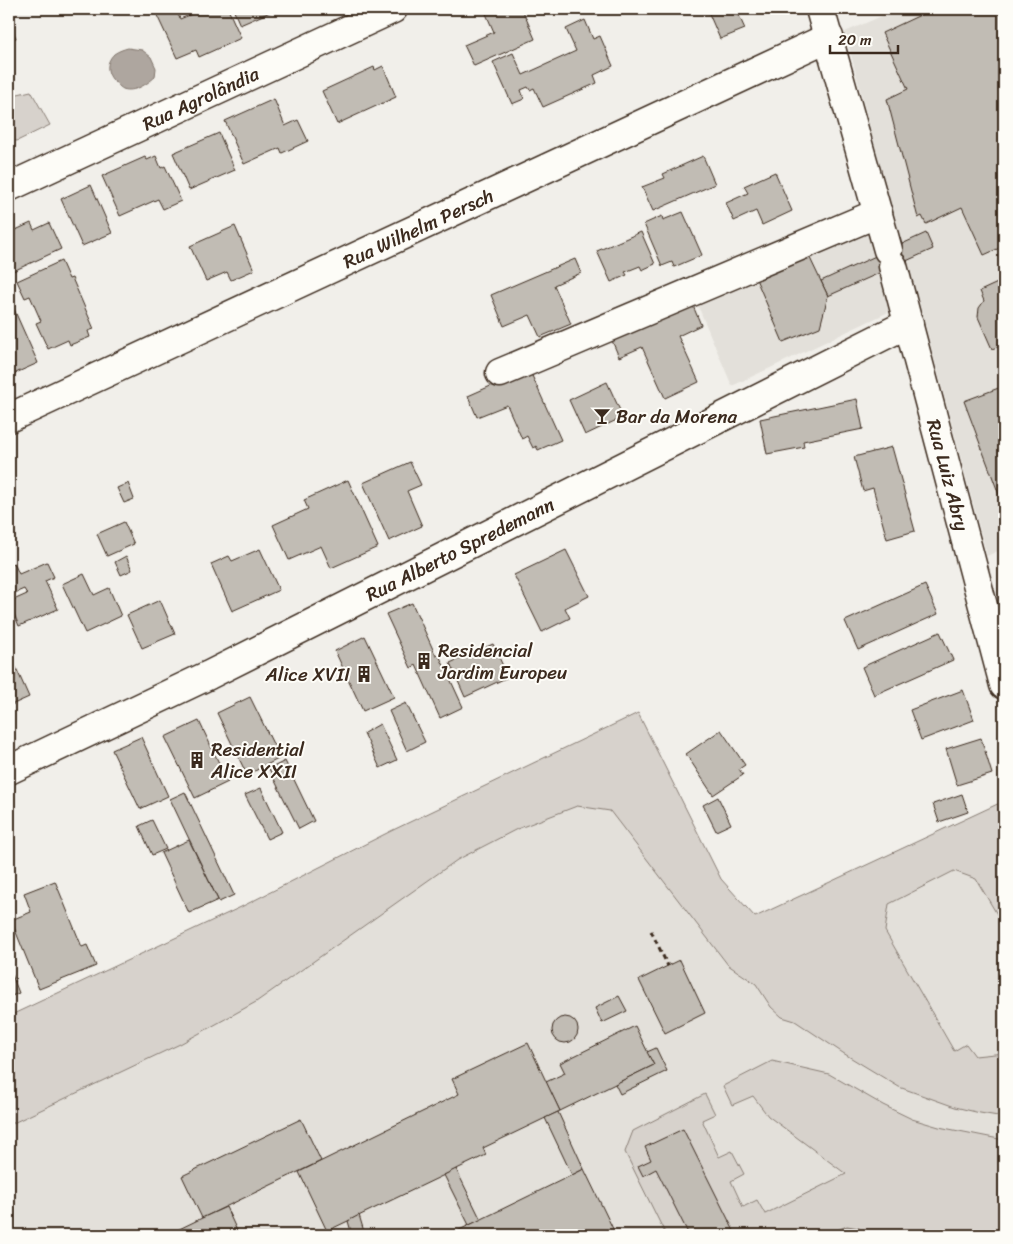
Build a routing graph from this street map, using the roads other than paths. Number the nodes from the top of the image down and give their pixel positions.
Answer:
1 (393, 9) edge
2 (820, 9) edge
3 (828, 37) junction
4 (9, 187) edge
5 (878, 213) junction
6 (909, 324) junction
7 (500, 372) dead end
8 (9, 418) edge
9 (1004, 685) edge
10 (9, 770) edge

1 - 4 street, Rua Agrolândia
2 - 3 street, Rua Luiz Abry
3 - 5 street, Rua Luiz Abry
3 - 8 street, Rua Wilhelm Persch
5 - 6 street, Rua Luiz Abry
5 - 7 street
6 - 9 street, Rua Luiz Abry
6 - 10 street, Rua Alberto Spredemann

